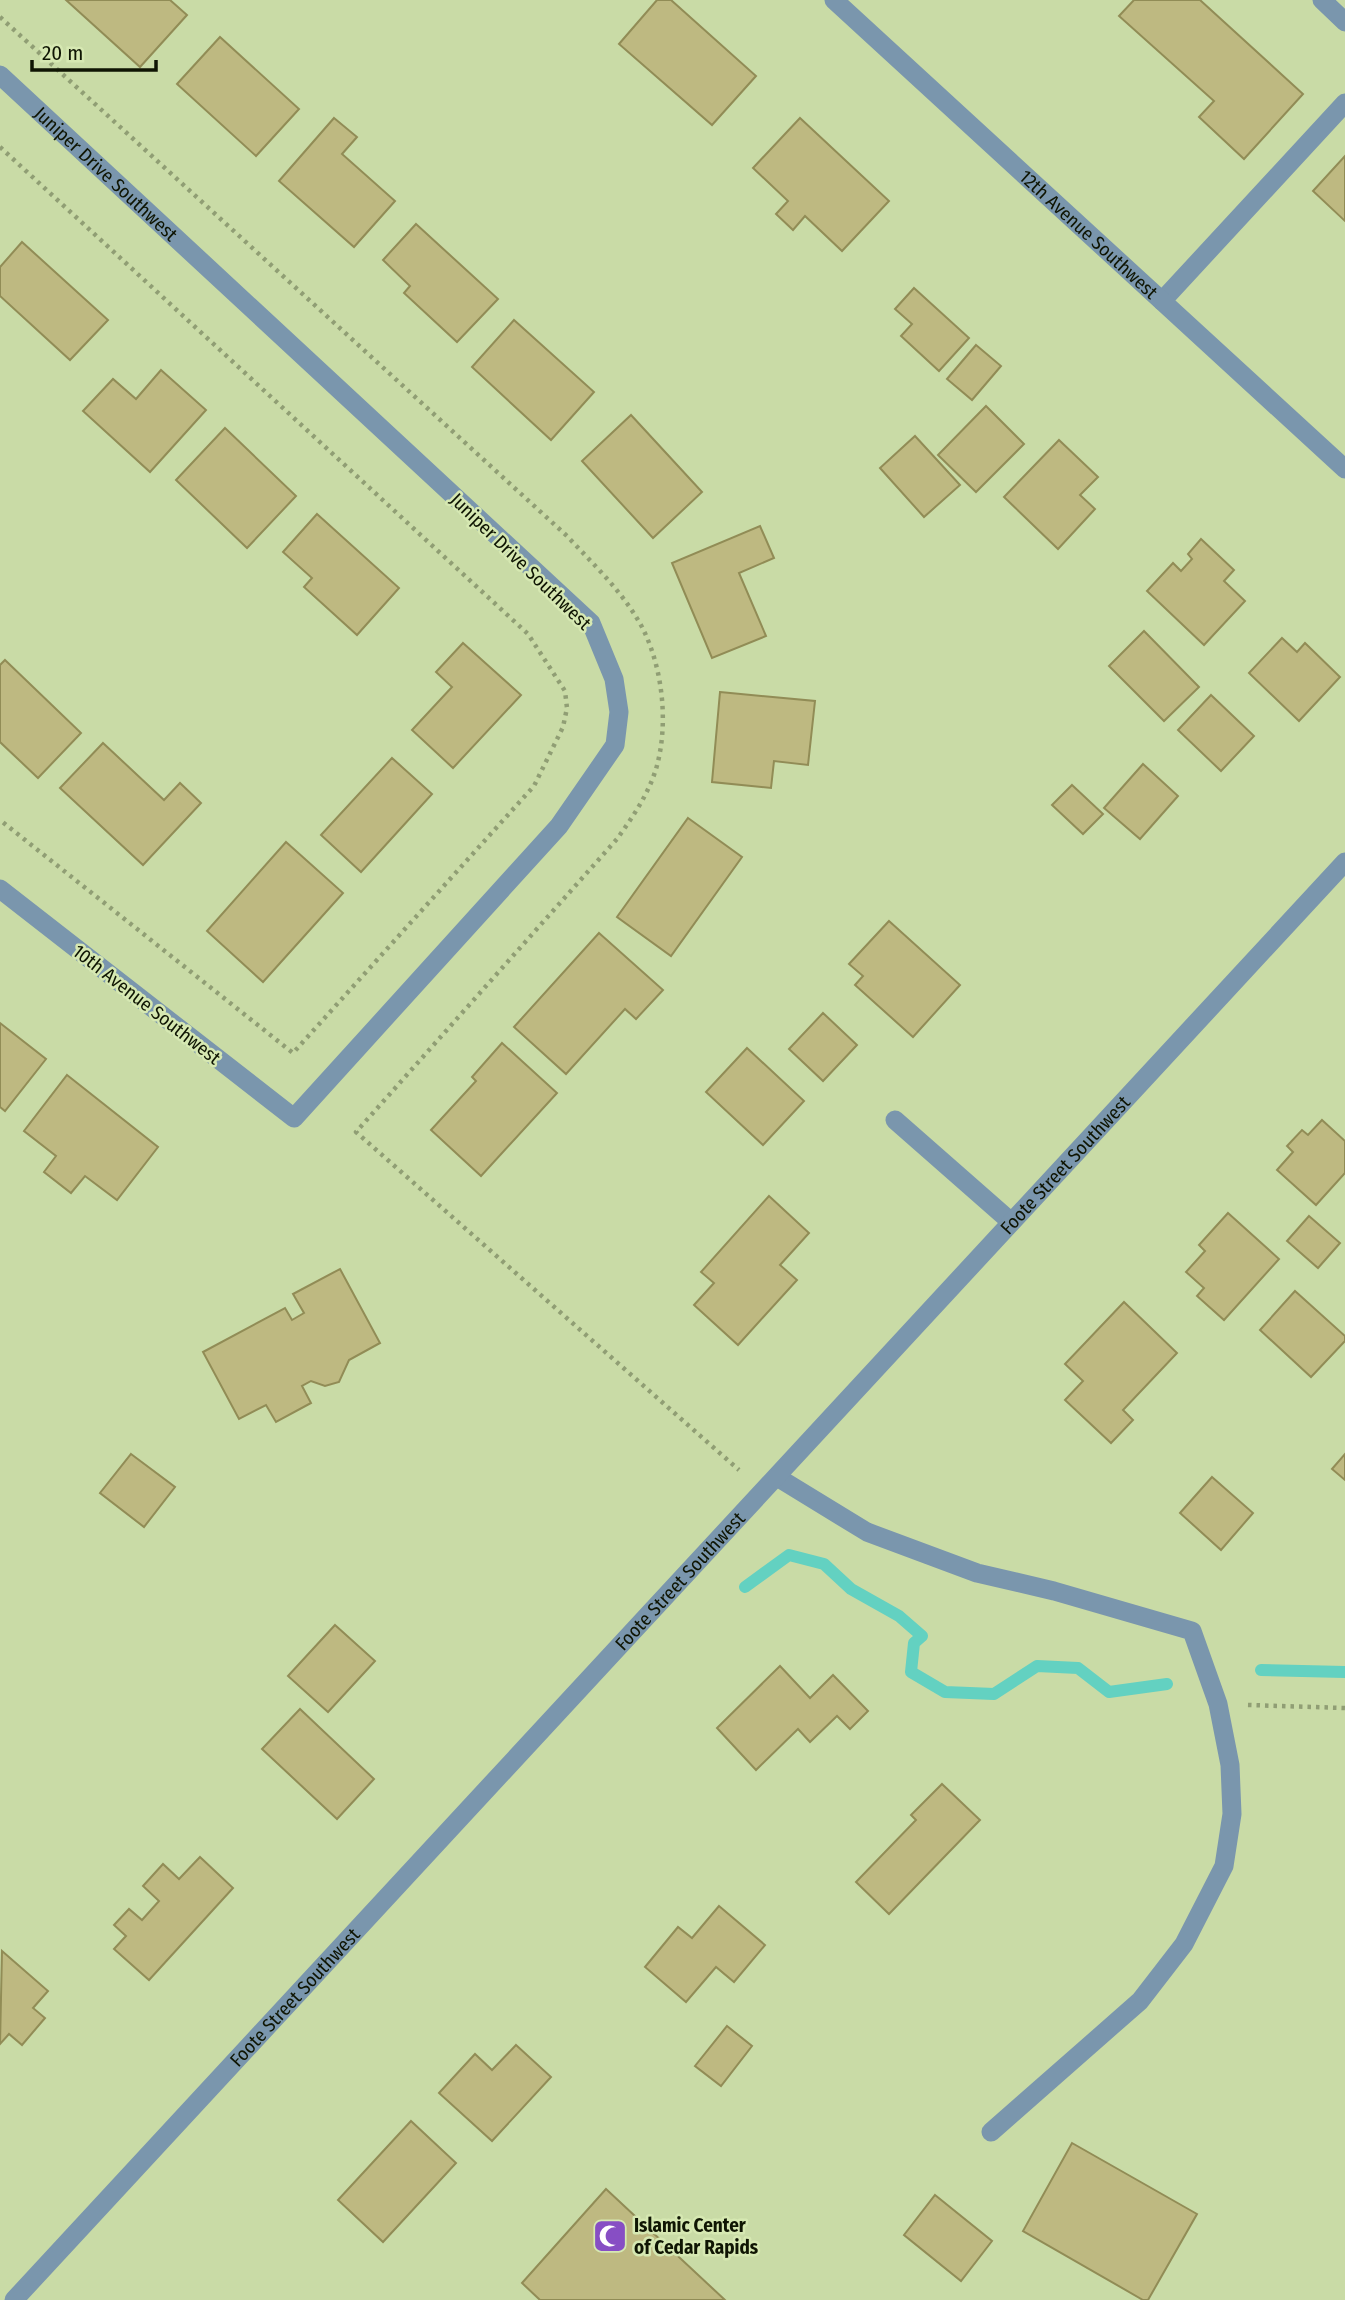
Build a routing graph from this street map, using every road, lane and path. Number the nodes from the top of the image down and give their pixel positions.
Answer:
1 (834, 0) edge
2 (1322, 0) edge
3 (0, 17) edge
4 (1345, 22) edge
5 (0, 75) edge
6 (1345, 103) edge
7 (0, 147) edge
8 (1162, 301) junction
9 (1345, 469) edge
10 (0, 820) edge
11 (1345, 862) edge
12 (0, 889) edge
13 (294, 1118) joint
14 (894, 1119) dead end
15 (1010, 1222) junction
16 (770, 1484) junction
17 (1218, 1704) junction
18 (1345, 1708) edge
19 (992, 2132) dead end
20 (14, 2300) edge

1 - 8 street, 12th Avenue Southwest
2 - 4 street
3 - 16 path
5 - 13 street, Juniper Drive Southwest
6 - 8 street
7 - 10 path
8 - 9 street, 12th Avenue Southwest
11 - 15 street, Foote Street Southwest
12 - 13 street, 10th Avenue Southwest
14 - 15 street
15 - 16 street, Foote Street Southwest
16 - 17 street
16 - 20 street, Foote Street Southwest
17 - 18 path
17 - 19 street

